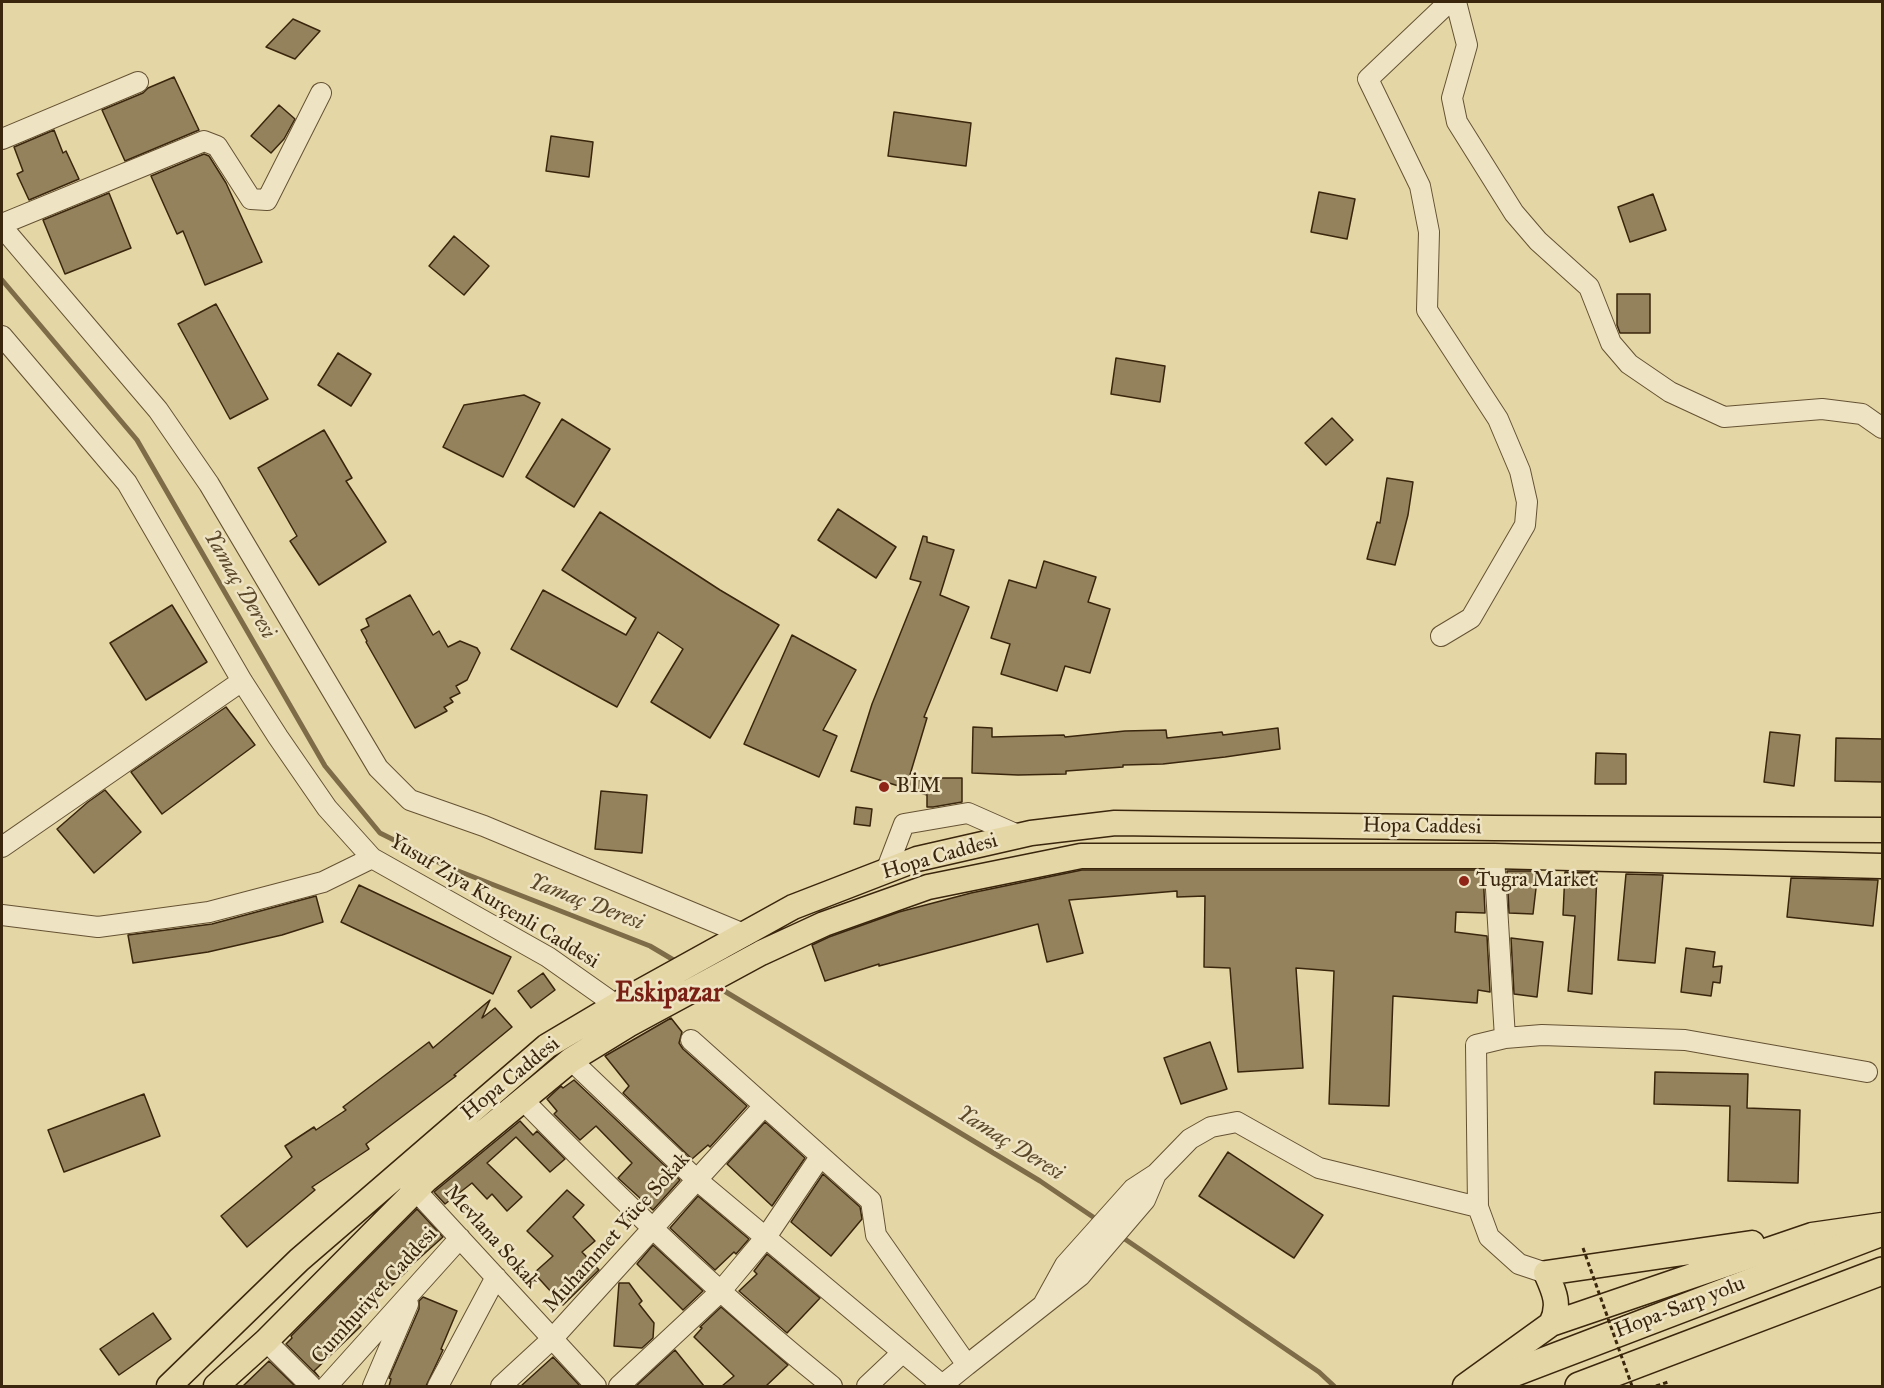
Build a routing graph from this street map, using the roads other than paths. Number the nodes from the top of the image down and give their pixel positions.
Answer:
1 (1449, 2) edge
2 (1456, 2) edge
3 (138, 82) dead end
4 (321, 93) dead end
5 (2, 139) edge
6 (2, 225) edge
7 (2, 336) edge
8 (1882, 428) edge
9 (1441, 636) dead end
10 (242, 681) junction
11 (1882, 830) edge
12 (1020, 836) junction
13 (2, 846) edge
14 (1494, 856) junction
15 (372, 858) junction
16 (1882, 866) edge
17 (886, 871) junction
18 (2, 915) edge
19 (753, 944) junction
20 (622, 1015) junction
21 (1506, 1038) junction
22 (691, 1041) dead end
23 (571, 1060) junction
24 (1867, 1072) dead end
25 (522, 1099) junction
26 (763, 1107) junction
27 (820, 1157) junction
28 (398, 1174) junction
29 (697, 1180) junction
30 (417, 1190) junction
31 (1478, 1207) junction
32 (1882, 1225) edge
33 (652, 1229) junction
34 (1882, 1232) edge
35 (1812, 1235) junction
36 (766, 1237) junction
37 (460, 1238) junction
38 (1882, 1271) edge
39 (1546, 1273) junction
40 (496, 1277) junction
41 (417, 1285) junction
42 (720, 1292) junction
43 (1551, 1324) junction
44 (552, 1340) junction
45 (266, 1341) junction
46 (903, 1352) junction
47 (968, 1365) junction
48 (169, 1386) edge
49 (216, 1386) edge
50 (311, 1386) edge
51 (327, 1386) edge
52 (373, 1386) edge
53 (438, 1386) edge
54 (501, 1386) edge
55 (596, 1386) edge
56 (619, 1386) edge
57 (832, 1386) edge
58 (867, 1386) edge
59 (941, 1386) edge
60 (1464, 1386) edge
61 (1479, 1386) edge
62 (1579, 1386) edge

1 - 9 street
2 - 8 street
3 - 5 street
4 - 6 street
6 - 19 street
7 - 10 street, Yusuf Ziya Kurçenli Caddesi
10 - 13 street
10 - 15 street, Yusuf Ziya Kurçenli Caddesi
11 - 12 main road, Hopa Caddesi
12 - 17 main road, Hopa Caddesi
12 - 17 street
14 - 16 main road, Hopa Caddesi
14 - 19 main road, Hopa Caddesi
14 - 21 street
15 - 18 street
15 - 20 street, Yusuf Ziya Kurçenli Caddesi
17 - 19 main road, Hopa Caddesi
19 - 20 main road, Hopa Caddesi
20 - 23 main road, Hopa Caddesi
20 - 28 main road, Hopa Caddesi
21 - 24 street
21 - 31 street
22 - 26 street
23 - 25 main road, Hopa Caddesi
23 - 29 street
25 - 30 main road, Hopa Caddesi
25 - 33 street
26 - 27 street
26 - 29 street, Muhammet Yüce Sokak
27 - 36 street
27 - 47 street
28 - 30 street, Mevlana Sokak
28 - 48 main road, Hopa Caddesi
29 - 33 street, Muhammet Yüce Sokak
29 - 36 street
30 - 37 street, Mevlana Sokak
30 - 45 main road, Hopa Caddesi
31 - 39 street
31 - 47 street
32 - 35 main road
33 - 42 street
33 - 44 street, Muhammet Yüce Sokak
34 - 61 highway, Hopa-Sarp yolu
35 - 39 main road
35 - 43 main road
36 - 42 street
36 - 46 street
37 - 40 street, Mevlana Sokak
37 - 41 street, Cumhuriyet Caddesi
38 - 62 highway
39 - 43 main road
40 - 44 street, Mevlana Sokak
40 - 53 street
41 - 51 street, Cumhuriyet Caddesi
41 - 52 street
42 - 56 street
42 - 57 street
43 - 60 main road
44 - 54 street, Muhammet Yüce Sokak
44 - 55 street, Mevlana Sokak
45 - 49 main road, Hopa Caddesi
45 - 50 street
46 - 58 street
46 - 59 street
47 - 59 street

